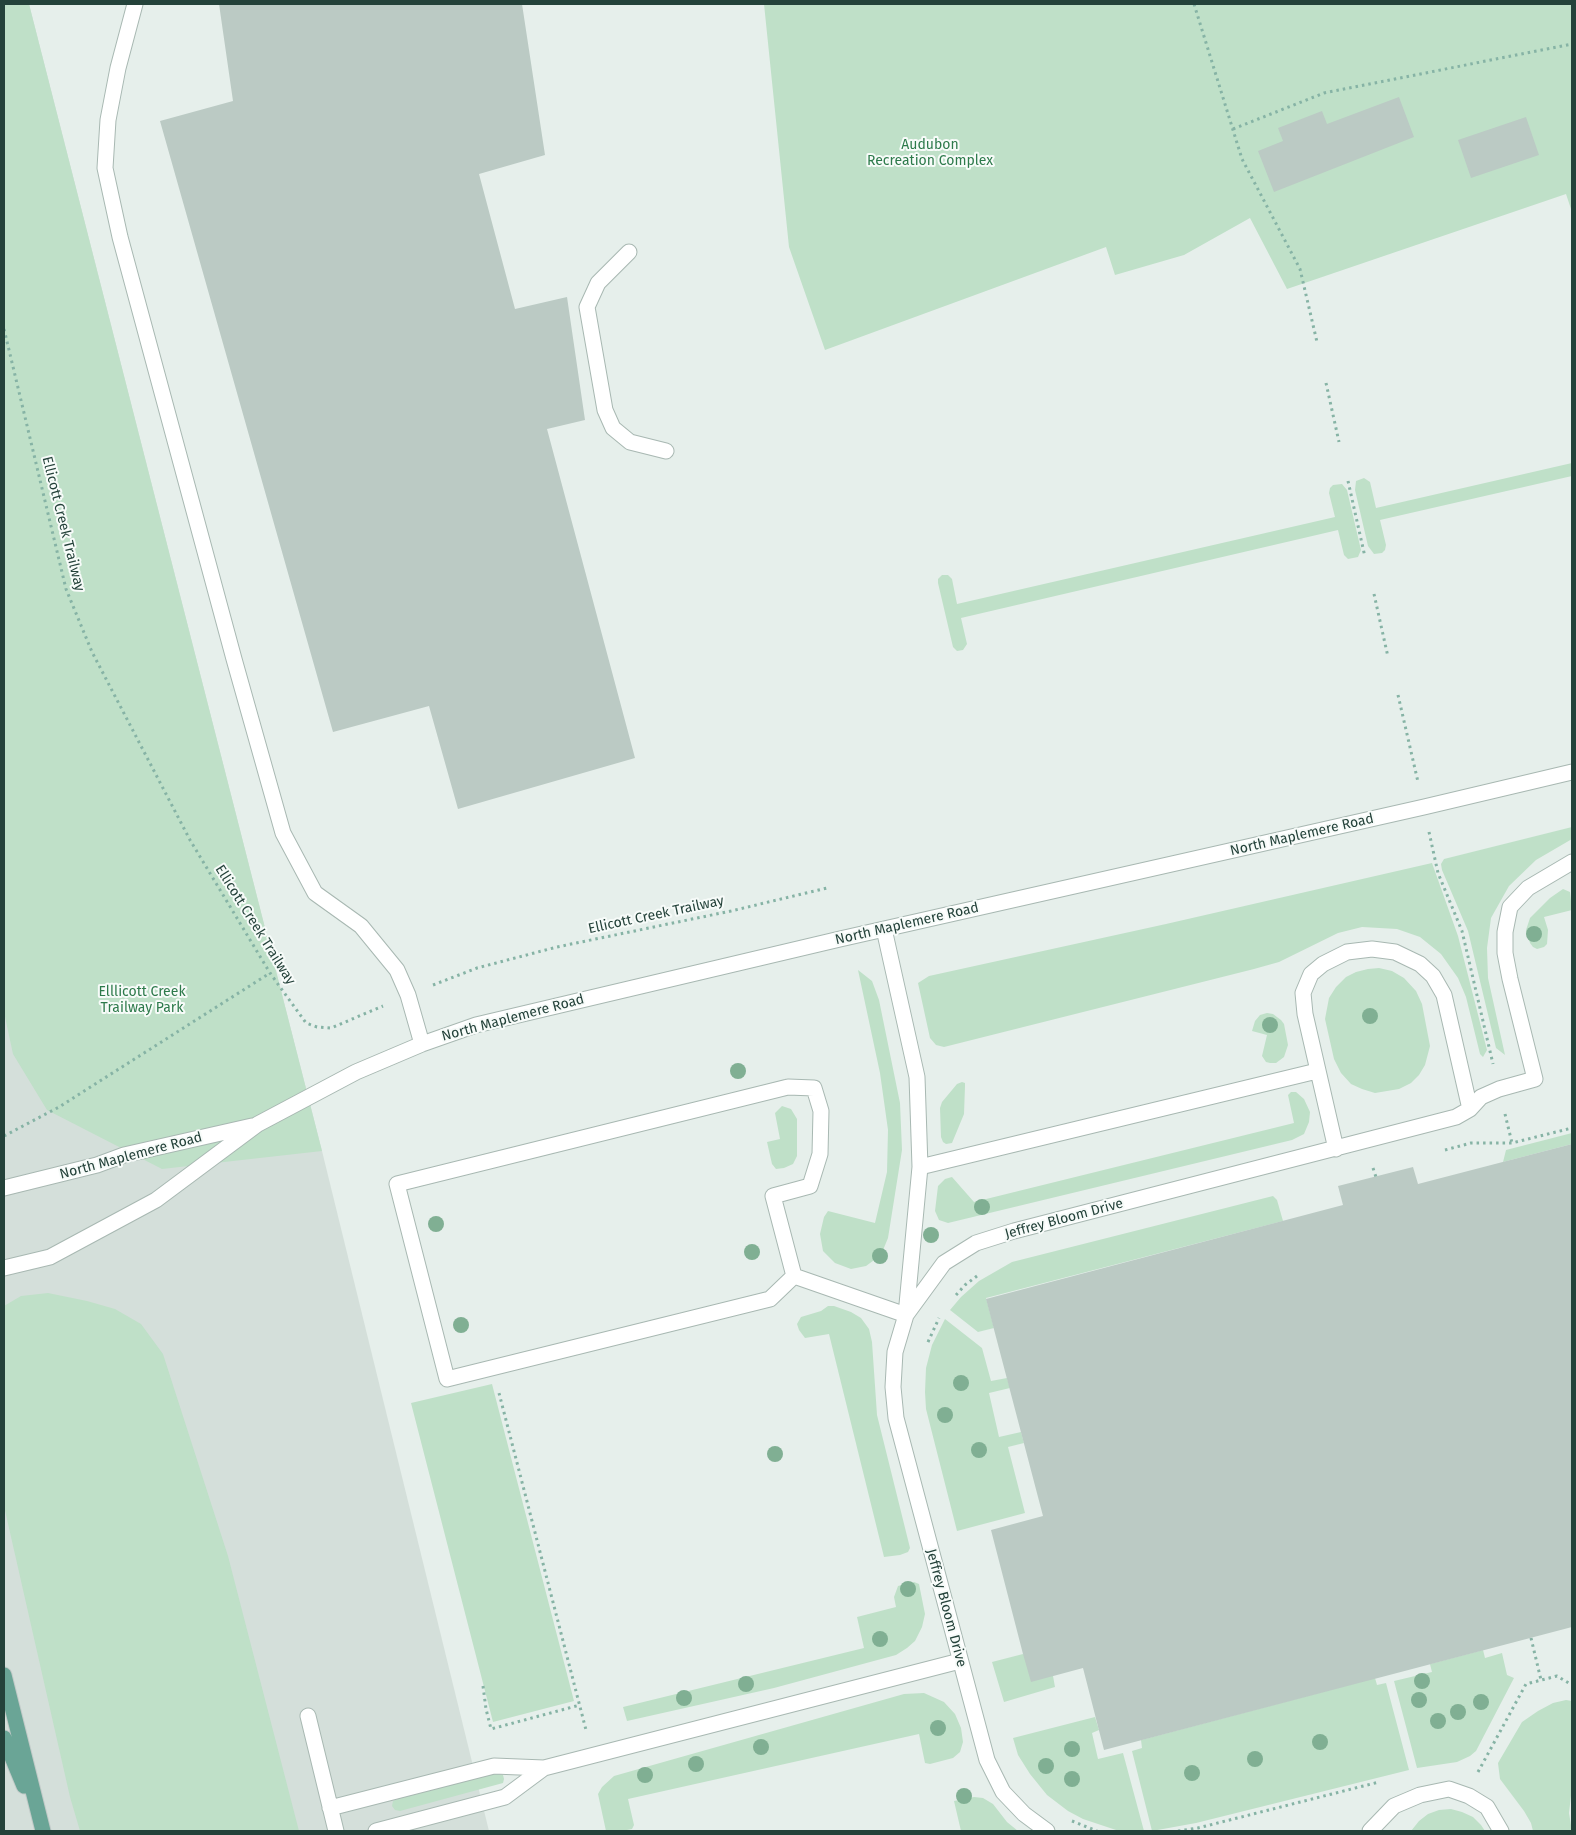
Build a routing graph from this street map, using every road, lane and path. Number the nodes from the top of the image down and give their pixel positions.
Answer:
1 (135, 4) edge
2 (1194, 4) edge
3 (1572, 44) edge
4 (1233, 128) junction
5 (629, 252) dead end
6 (4, 329) edge
7 (1317, 342) dead end
8 (1326, 383) dead end
9 (1339, 442) dead end
10 (666, 451) dead end
11 (1348, 481) dead end
12 (1365, 557) dead end
13 (1374, 594) dead end
14 (1388, 657) dead end
15 (1398, 695) dead end
16 (1572, 772) edge
17 (1420, 791) dead end
18 (1428, 824) dead end
19 (1572, 862) edge
20 (827, 888) dead end
21 (884, 929) junction
22 (270, 974) junction
23 (408, 995) junction
24 (422, 1044) junction
25 (1493, 1066) dead end
26 (1317, 1071) junction
27 (1503, 1106) dead end
28 (1470, 1109) junction
29 (258, 1124) junction
30 (1572, 1128) edge
31 (4, 1136) edge
32 (1512, 1143) junction
33 (1336, 1149) junction
34 (1444, 1150) dead end
35 (1382, 1166) dead end
36 (920, 1167) junction
37 (1373, 1168) junction
38 (1363, 1170) dead end
39 (1376, 1177) dead end
40 (4, 1188) edge
41 (4, 1268) edge
42 (984, 1271) dead end
43 (794, 1276) junction
44 (954, 1298) dead end
45 (942, 1311) dead end
46 (906, 1315) junction
47 (927, 1343) dead end
48 (498, 1392) dead end
49 (1531, 1638) dead end
50 (960, 1661) junction
51 (4, 1675) edge
52 (1541, 1680) junction
53 (1572, 1685) edge
54 (483, 1686) dead end
55 (580, 1705) junction
56 (308, 1716) dead end
57 (586, 1731) dead end
58 (4, 1738) edge
59 (544, 1768) junction
60 (1478, 1772) dead end
61 (330, 1808) junction
62 (1068, 1818) dead end
63 (43, 1831) edge
64 (336, 1831) edge
65 (376, 1831) edge
66 (1048, 1831) edge
67 (1097, 1831) edge
68 (1370, 1831) edge
69 (1501, 1831) edge

1 - 23 street
2 - 4 path
3 - 4 path
4 - 7 path
5 - 10 street
6 - 22 path, Ellicott Creek Trailway
8 - 9 path
11 - 12 path
13 - 14 path
15 - 17 path
16 - 21 street, North Maplemere Road
18 - 25 path
19 - 28 street, Jeffrey Bloom Drive
20 - 23 path, Ellicott Creek Trailway
21 - 24 street, North Maplemere Road
21 - 36 street
22 - 23 path, Ellicott Creek Trailway
22 - 31 path
23 - 24 street
24 - 29 street, North Maplemere Road
26 - 28 street
26 - 33 street
26 - 36 street
27 - 32 path
28 - 33 street, Jeffrey Bloom Drive
29 - 40 street, North Maplemere Road
29 - 41 street, North Maplemere Road
30 - 32 path
32 - 34 path
33 - 46 street, Jeffrey Bloom Drive
35 - 37 path
36 - 46 street
37 - 38 path
37 - 39 path
42 - 44 path
43 - 43 street
43 - 46 street
45 - 47 path
46 - 50 street, Jeffrey Bloom Drive
48 - 55 path
49 - 52 path
50 - 59 street
50 - 66 street, Jeffrey Bloom Drive
51 - 63 main road
52 - 53 path
52 - 60 path
54 - 55 path
55 - 57 path
56 - 61 street
58 - 63 main road
59 - 61 street
59 - 65 street
61 - 64 street
62 - 67 path
68 - 69 street

